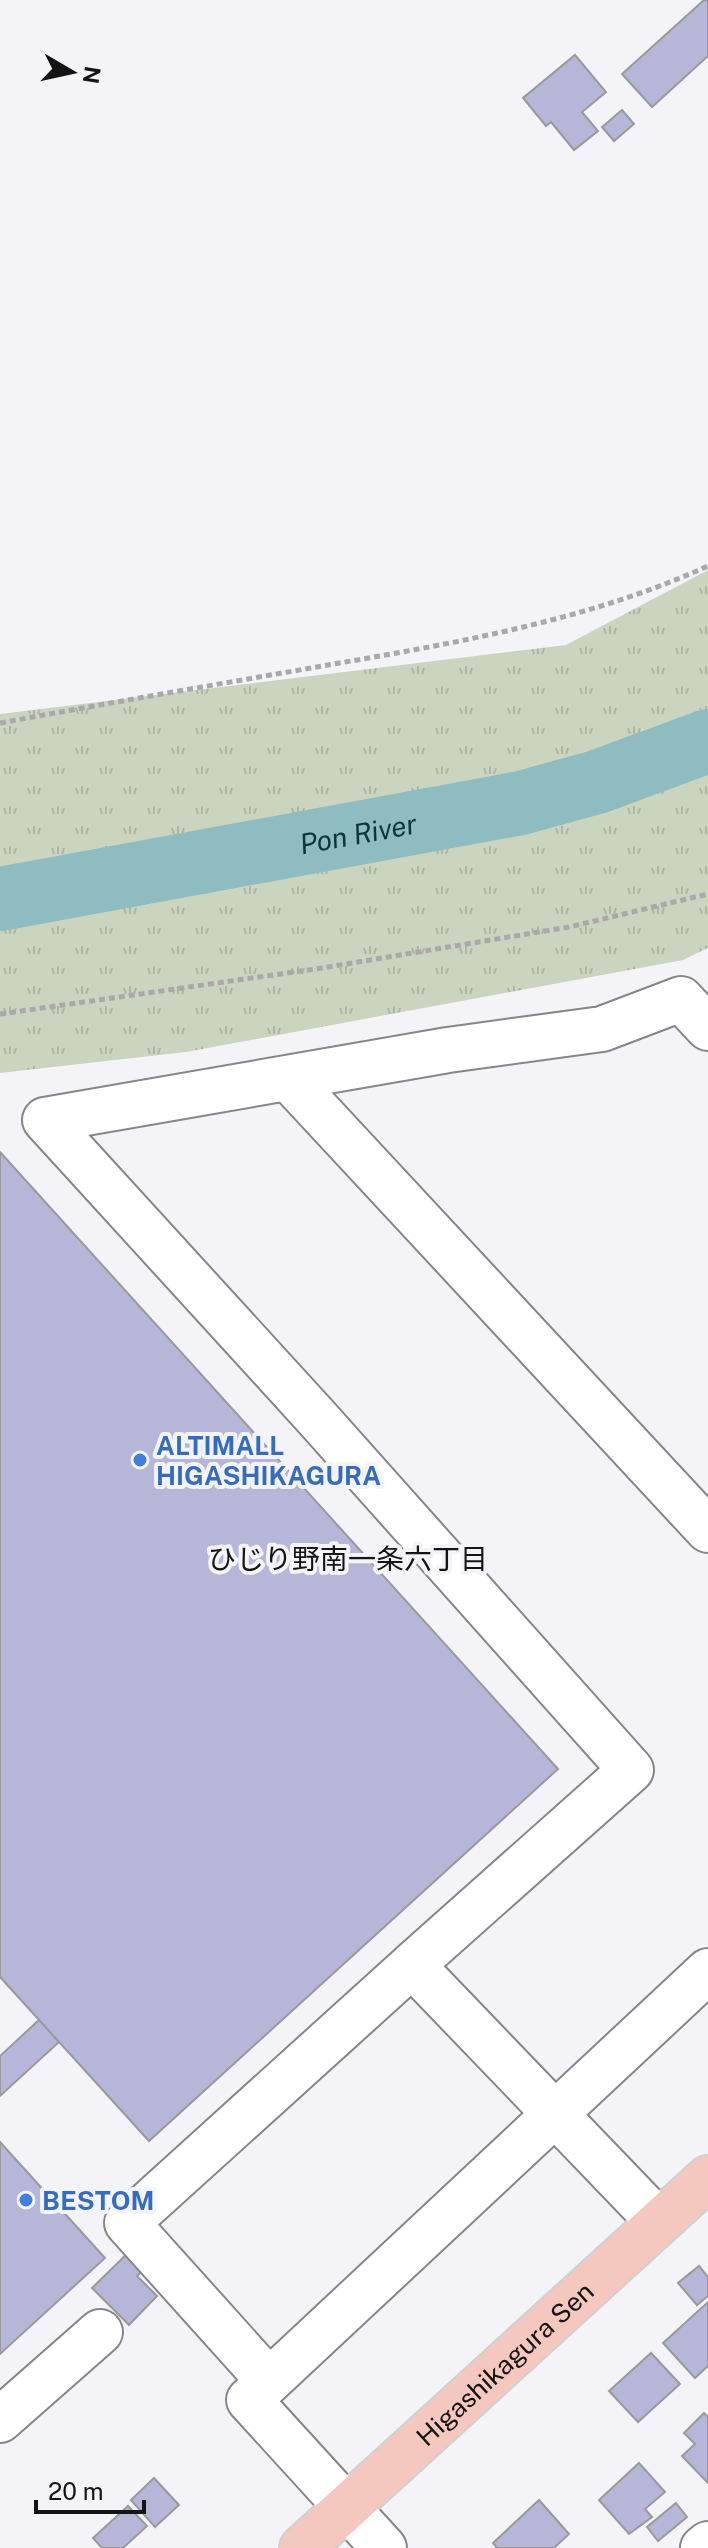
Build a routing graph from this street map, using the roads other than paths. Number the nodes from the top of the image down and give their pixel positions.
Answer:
1 (708, 1028) edge
2 (288, 1078) junction
3 (708, 1530) edge
4 (412, 1965) junction
5 (708, 1971) edge
6 (554, 2115) junction
7 (708, 2178) edge
8 (659, 2222) junction
9 (100, 2332) dead end
10 (269, 2381) junction
11 (0, 2420) edge
12 (347, 2507) junction
13 (708, 2544) edge
14 (302, 2548) edge
15 (384, 2548) edge
16 (703, 2548) edge

1 - 2 street
2 - 3 street
2 - 4 street
4 - 6 street
4 - 10 street
5 - 6 street
6 - 8 street
6 - 10 street
7 - 8 main road, Higashikagura Sen
8 - 12 main road, Higashikagura Sen
9 - 11 street
10 - 12 street
12 - 14 main road, Higashikagura Sen
12 - 15 street
13 - 16 street

